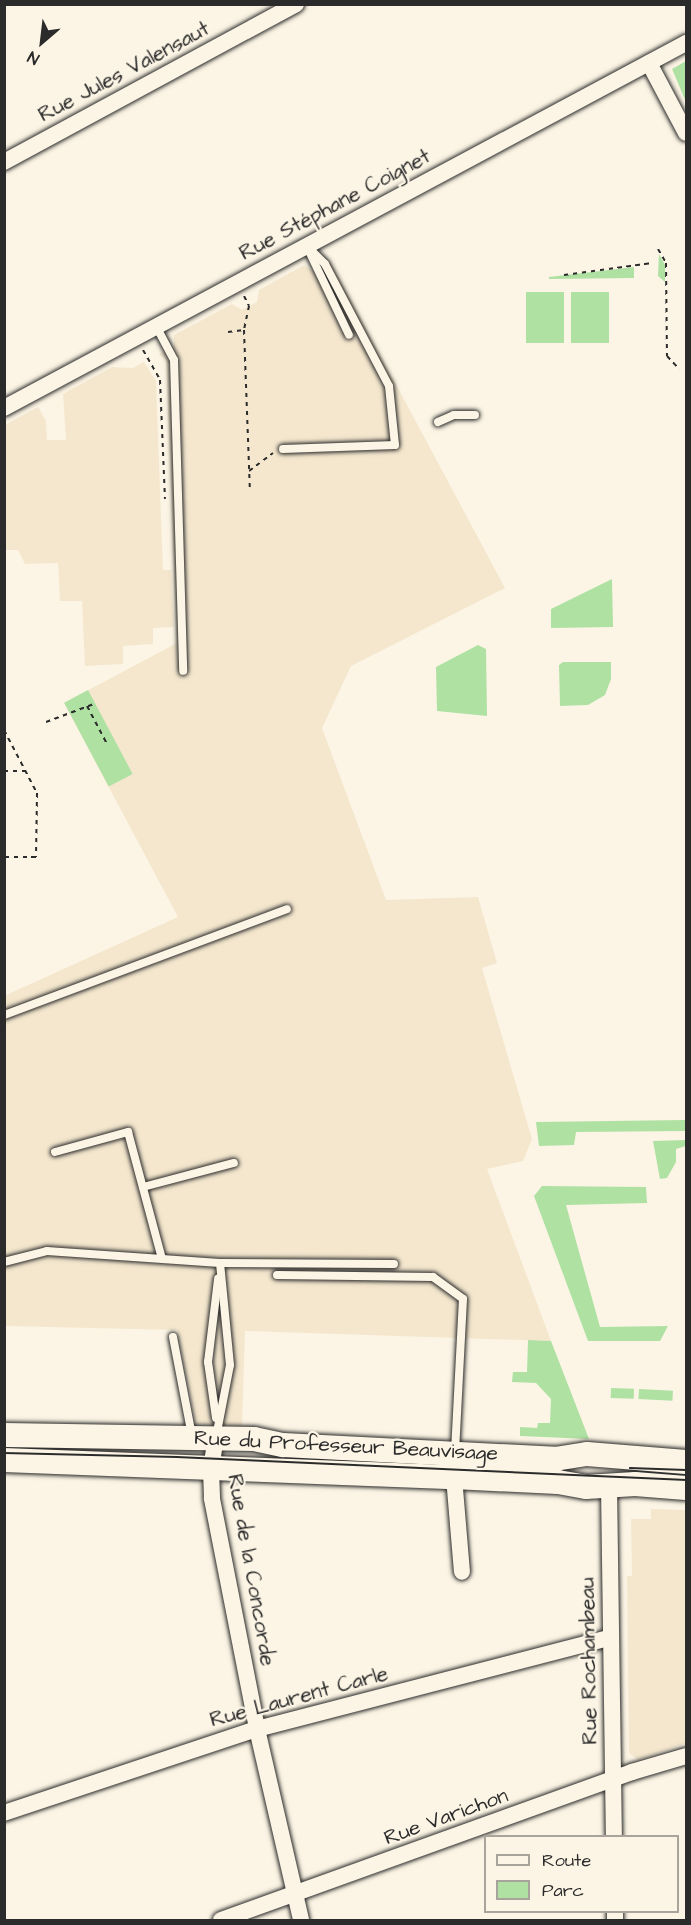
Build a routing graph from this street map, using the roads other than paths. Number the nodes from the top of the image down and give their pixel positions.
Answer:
1 (296, 4) edge
2 (687, 43) edge
3 (648, 63) junction
4 (687, 133) edge
5 (4, 162) edge
6 (307, 246) junction
7 (156, 326) junction
8 (350, 335) dead end
9 (4, 408) edge
10 (475, 415) dead end
11 (438, 422) dead end
12 (283, 449) road end
13 (183, 671) dead end
14 (287, 909) dead end
15 (4, 1015) edge
16 (55, 1152) dead end
17 (234, 1163) dead end
18 (143, 1187) junction
19 (162, 1259) junction
20 (4, 1262) edge
21 (220, 1263) junction
22 (394, 1264) dead end
23 (277, 1275) dead end
24 (173, 1337) dead end
25 (216, 1431) junction
26 (4, 1435) edge
27 (192, 1437) junction
28 (4, 1460) edge
29 (687, 1462) edge
30 (454, 1465) junction
31 (211, 1469) junction
32 (609, 1486) junction
33 (687, 1488) edge
34 (462, 1572) dead end
35 (610, 1638) junction
36 (256, 1729) junction
37 (687, 1756) edge
38 (614, 1780) junction
39 (4, 1813) edge
40 (614, 1835) edge
41 (295, 1895) junction
42 (221, 1920) edge
43 (301, 1920) edge

1 - 5 street, Rue Jules Valensaut
2 - 3 street, Rue Stéphane Coignet
3 - 4 street
3 - 6 street, Rue Stéphane Coignet
6 - 7 street, Rue Stéphane Coignet
6 - 8 lane
6 - 12 lane
7 - 9 street, Rue Stéphane Coignet
7 - 13 lane
10 - 11 lane
14 - 15 lane
16 - 18 lane
17 - 18 lane
18 - 19 lane
19 - 20 lane
19 - 21 lane
21 - 22 lane
21 - 25 lane
21 - 25 lane
23 - 30 lane
24 - 27 lane
25 - 27 street, Rue du Professeur Beauvisage
25 - 30 street, Rue du Professeur Beauvisage
25 - 31 street, Rue de la Concorde
26 - 27 street, Rue du Professeur Beauvisage
28 - 31 street, Rue du Professeur Beauvisage
29 - 30 street, Rue du Professeur Beauvisage
30 - 31 street, Rue du Professeur Beauvisage
30 - 32 street, Rue du Professeur Beauvisage
30 - 34 street
31 - 36 street, Rue de la Concorde
32 - 33 street, Rue du Professeur Beauvisage
32 - 35 street, Rue Rochambeau
35 - 36 street, Rue Laurent Carle
35 - 38 street, Rue Rochambeau
36 - 39 street, Rue Laurent Carle
36 - 41 street, Rue de la Concorde
37 - 38 street, Rue Varichon
38 - 40 street, Rue Rochambeau
38 - 41 street, Rue Varichon
41 - 42 street, Rue Varichon
41 - 43 street, Rue de la Concorde

